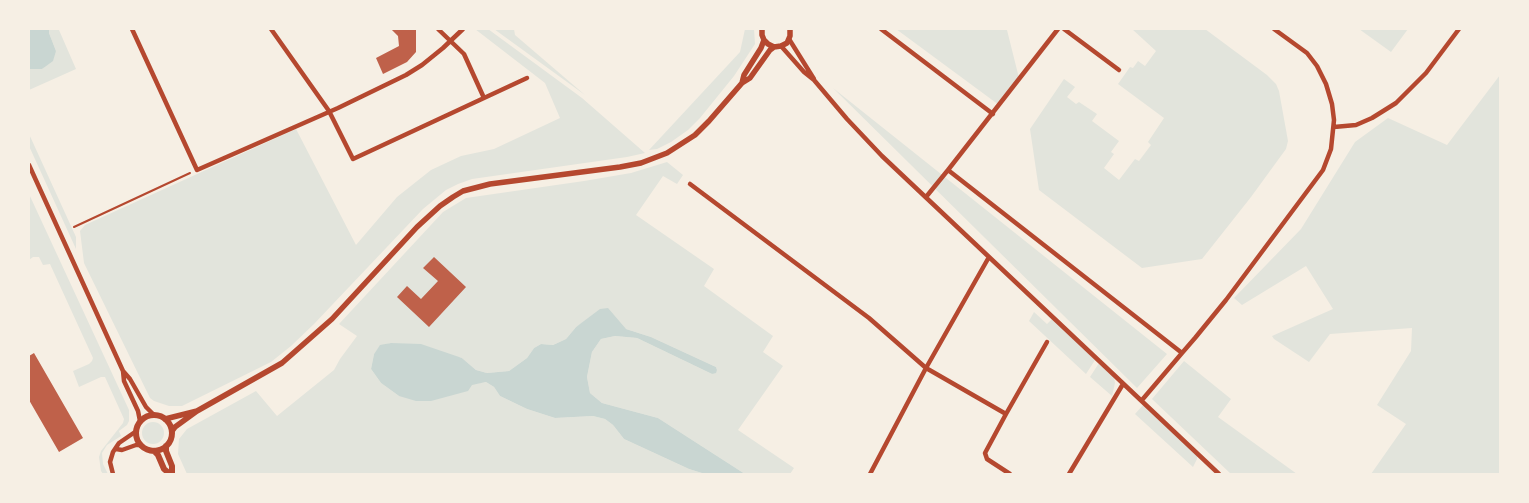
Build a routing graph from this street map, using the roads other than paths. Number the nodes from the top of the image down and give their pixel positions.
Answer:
1 (132, 29) edge
2 (271, 29) edge
3 (438, 29) edge
4 (463, 29) edge
5 (762, 29) edge
6 (790, 29) edge
7 (881, 29) edge
8 (1058, 29) edge
9 (1064, 29) edge
10 (1274, 29) edge
11 (1459, 29) edge
12 (789, 39) junction
13 (451, 40) junction
14 (764, 40) junction
15 (778, 47) junction
16 (1118, 70) dead end
17 (527, 78) dead end
18 (814, 80) junction
19 (742, 83) junction
20 (484, 98) junction
21 (329, 111) junction
22 (993, 114) junction
23 (1334, 127) junction
24 (29, 165) edge
25 (948, 170) junction
26 (690, 184) dead end
27 (926, 197) junction
28 (989, 257) junction
29 (1048, 342) dead end
30 (1182, 353) junction
31 (926, 368) junction
32 (123, 371) junction
33 (1123, 384) junction
34 (1142, 400) junction
35 (198, 411) junction
36 (1006, 414) junction
37 (154, 415) junction
38 (165, 419) junction
39 (140, 421) junction
40 (172, 431) junction
41 (135, 432) junction
42 (140, 445) junction
43 (166, 446) junction
44 (116, 449) junction
45 (154, 451) junction
46 (113, 474) edge
47 (171, 474) edge
48 (870, 474) edge
49 (1010, 474) edge
50 (1069, 474) edge
51 (1219, 474) edge

1 - 21 street
2 - 21 street
3 - 13 street
4 - 13 street
5 - 14 street
6 - 12 street
7 - 22 street
8 - 22 street
9 - 16 street
10 - 23 street
11 - 23 street
12 - 15 street
12 - 18 street
13 - 20 street
13 - 21 street
14 - 15 street
14 - 19 street
15 - 18 street
15 - 19 street
17 - 20 street
18 - 27 street
19 - 35 street
20 - 21 street
22 - 25 street
23 - 30 street
24 - 32 street
25 - 27 street
25 - 30 street
26 - 31 street
27 - 28 street
28 - 31 street
28 - 33 street
29 - 36 street
30 - 34 street
31 - 36 street
31 - 48 street
32 - 37 street
32 - 39 street
33 - 34 street
33 - 50 street
34 - 51 street
35 - 38 street
35 - 40 street
36 - 49 street
37 - 38 main road
37 - 39 main road
38 - 40 main road
39 - 41 main road
40 - 43 main road
41 - 42 main road
41 - 44 street
42 - 44 street
42 - 45 main road
43 - 45 main road
43 - 47 main road
44 - 46 street
45 - 47 main road

